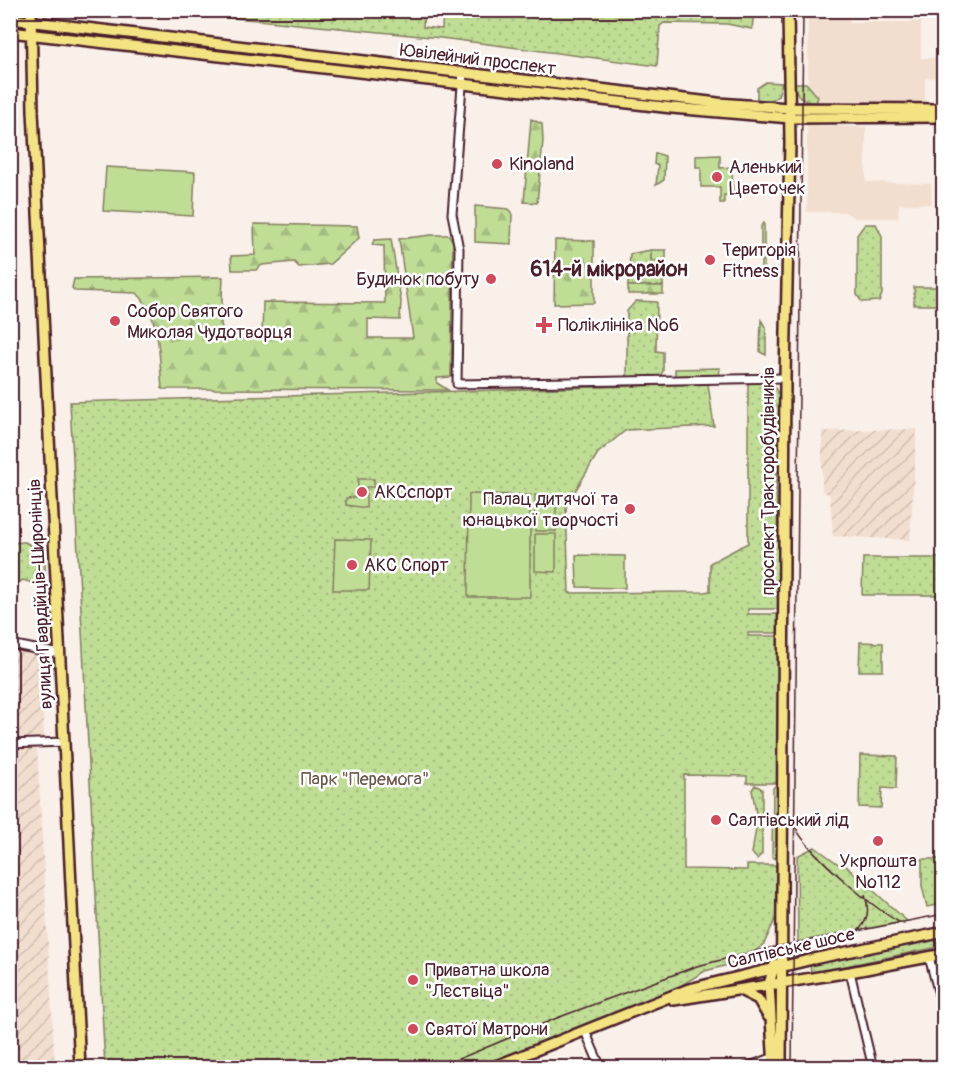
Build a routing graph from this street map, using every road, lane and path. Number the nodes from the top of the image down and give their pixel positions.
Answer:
1 (31, 10) edge
2 (788, 10) edge
3 (10, 19) edge
4 (31, 21) junction
5 (10, 32) edge
6 (32, 34) junction
7 (462, 73) junction
8 (527, 82) junction
9 (461, 84) junction
10 (526, 92) junction
11 (944, 109) edge
12 (790, 113) junction
13 (944, 117) edge
14 (785, 378) junction
15 (10, 644) edge
16 (60, 654) junction
17 (64, 742) junction
18 (10, 744) edge
19 (944, 932) edge
20 (783, 952) junction
21 (944, 954) edge
22 (929, 957) junction
23 (783, 966) junction
24 (772, 968) junction
25 (850, 972) junction
26 (783, 982) junction
27 (769, 984) junction
28 (738, 989) junction
29 (648, 1005) junction
30 (944, 1013) edge
31 (769, 1018) junction
32 (585, 1031) junction
33 (773, 1063) edge
34 (504, 1065) edge
35 (80, 1068) edge
36 (491, 1068) edge
37 (601, 1068) edge
38 (744, 1068) edge
39 (781, 1068) edge
40 (873, 1068) edge

1 - 4 main road, вулиця Гвардійців-Широнінців
2 - 12 main road, проспект Тракторобудівників
3 - 4 main road, Ювілейний проспект
4 - 6 main road, вулиця Гвардійців-Широнінців
4 - 7 main road, Ювілейний проспект
5 - 6 main road, Ювілейний проспект
6 - 9 main road, Ювілейний проспект
6 - 16 main road, вулиця Гвардійців-Широнінців
7 - 8 main road, Ювілейний проспект
7 - 9 street
8 - 10 main road
8 - 12 main road, Ювілейний проспект
9 - 10 main road, Ювілейний проспект
9 - 14 street
10 - 12 main road, Ювілейний проспект
11 - 12 main road, Ювілейний проспект
12 - 13 main road, Ювілейний проспект
12 - 14 main road, проспект Тракторобудівників
14 - 20 main road, проспект Тракторобудівників
15 - 16 street
16 - 17 main road, вулиця Гвардійців-Широнінців
17 - 18 street
17 - 35 main road, вулиця Гвардійців-Широнінців
19 - 23 main road, Салтівське шосе
20 - 23 main road, проспект Тракторобудівників
20 - 24 main road
21 - 22 main road, Салтівське шосе
22 - 25 main road, Салтівське шосе
22 - 30 street
23 - 24 main road, Салтівське шосе
23 - 26 main road, проспект Тракторобудівників
24 - 27 main road
24 - 29 main road, Салтівське шосе
25 - 26 main road, Салтівське шосе
25 - 40 street
26 - 27 main road, Салтівське шосе
26 - 39 main road, проспект Тракторобудівників
27 - 28 main road, Салтівське шосе
27 - 31 main road
28 - 29 main road, Салтівське шосе
28 - 31 main road
29 - 32 main road, Салтівське шосе
31 - 33 main road
32 - 34 main road, Салтівське шосе
32 - 37 street
33 - 38 street
34 - 36 main road, Салтівське шосе

